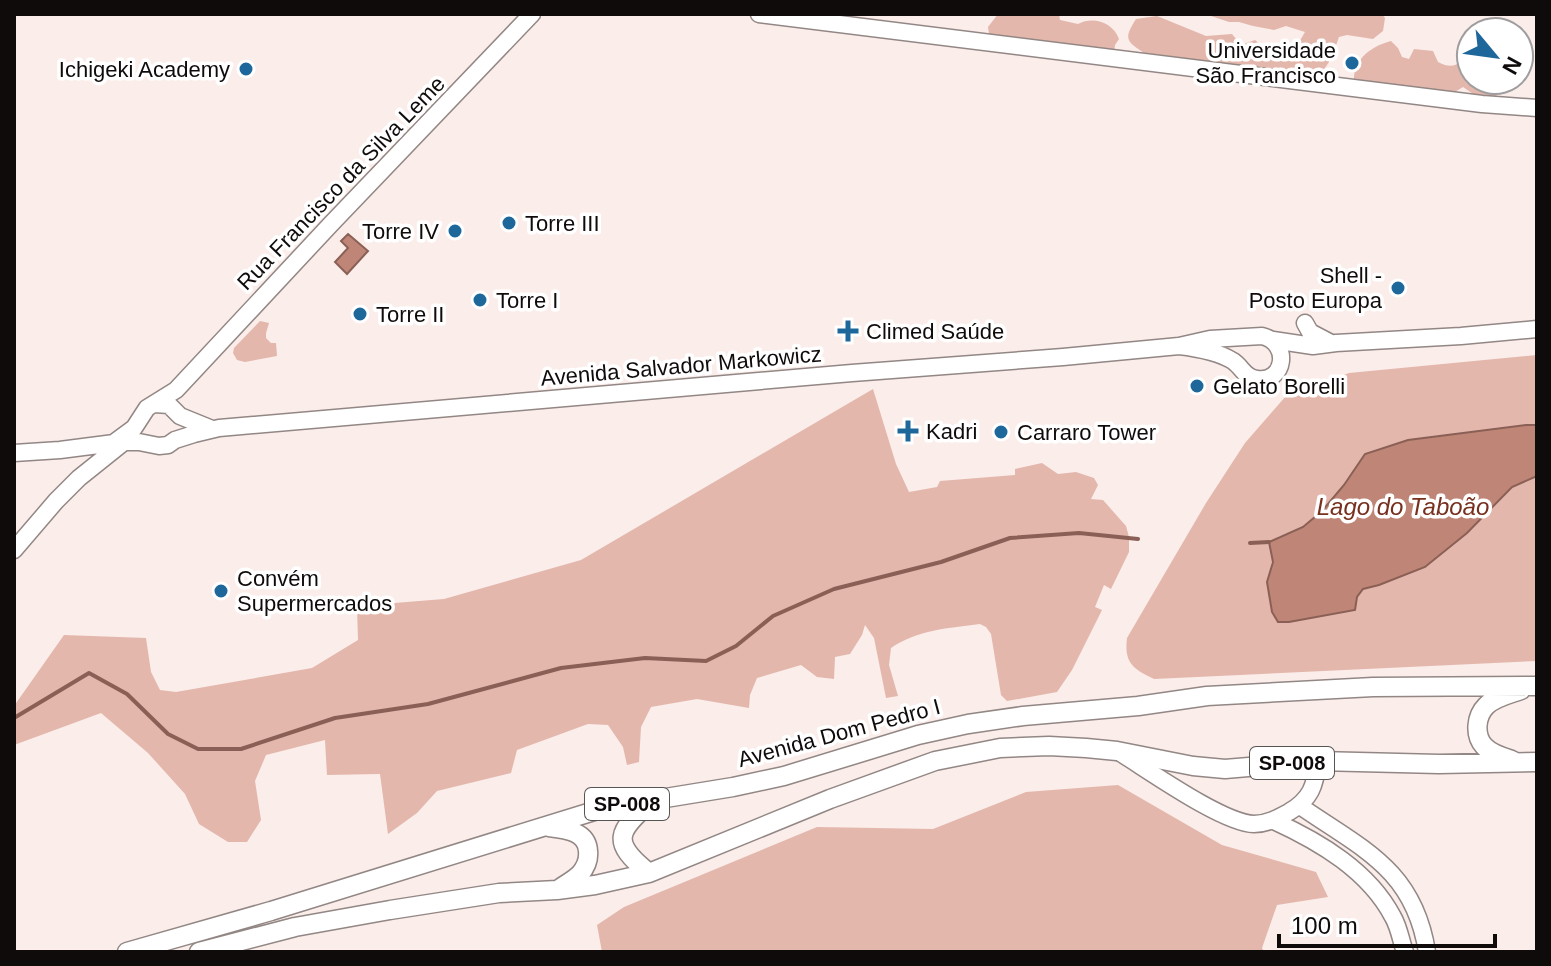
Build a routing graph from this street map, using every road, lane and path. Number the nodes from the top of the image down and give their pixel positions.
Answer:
1 (532, 14) edge
2 (759, 14) edge
3 (1537, 108) edge
4 (1305, 323) dead end
5 (1537, 329) edge
6 (1250, 338) junction
7 (1273, 340) junction
8 (1331, 343) junction
9 (1179, 346) junction
10 (1240, 366) junction
11 (182, 382) junction
12 (154, 404) junction
13 (180, 416) junction
14 (139, 422) junction
15 (212, 429) junction
16 (175, 440) junction
17 (119, 442) junction
18 (148, 444) junction
19 (71, 449) junction
20 (14, 453) edge
21 (83, 474) junction
22 (14, 550) edge
23 (1534, 686) edge
24 (1117, 751) junction
25 (1318, 761) junction
26 (1529, 762) edge
27 (654, 800) junction
28 (1300, 806) junction
29 (1274, 821) junction
30 (545, 826) junction
31 (649, 873) junction
32 (557, 890) junction
33 (127, 952) edge
34 (199, 952) edge
35 (1405, 952) edge
36 (1427, 952) edge

1 - 11 street, Rua Francisco da Silva Leme
2 - 3 street
4 - 8 street
5 - 8 street
6 - 7 street
6 - 9 street, Avenida Salvador Markowicz
6 - 10 street
7 - 8 street
7 - 10 street
9 - 10 street
9 - 15 street, Avenida Salvador Markowicz
11 - 12 street, Rua Francisco da Silva Leme
11 - 13 street
12 - 13 street
12 - 14 street
13 - 15 street
13 - 16 street
14 - 17 street
14 - 18 street
15 - 16 street, Avenida Salvador Markowicz
16 - 18 street
17 - 18 street
17 - 19 street
17 - 21 street
19 - 20 street
19 - 21 street
21 - 22 street
23 - 26 main road
23 - 27 main road, Avenida Dom Pedro I / SP-008
24 - 25 main road, SP-008
24 - 29 street
24 - 31 main road, SP-008
25 - 26 main road, SP-008
25 - 28 street
27 - 30 main road, Avenida Dom Pedro I / SP-008
27 - 31 main road
28 - 29 street
28 - 36 street
29 - 35 street
30 - 32 main road
30 - 33 main road, Avenida Dom Pedro I / SP-008
31 - 32 main road, SP-008
32 - 34 main road, SP-008

